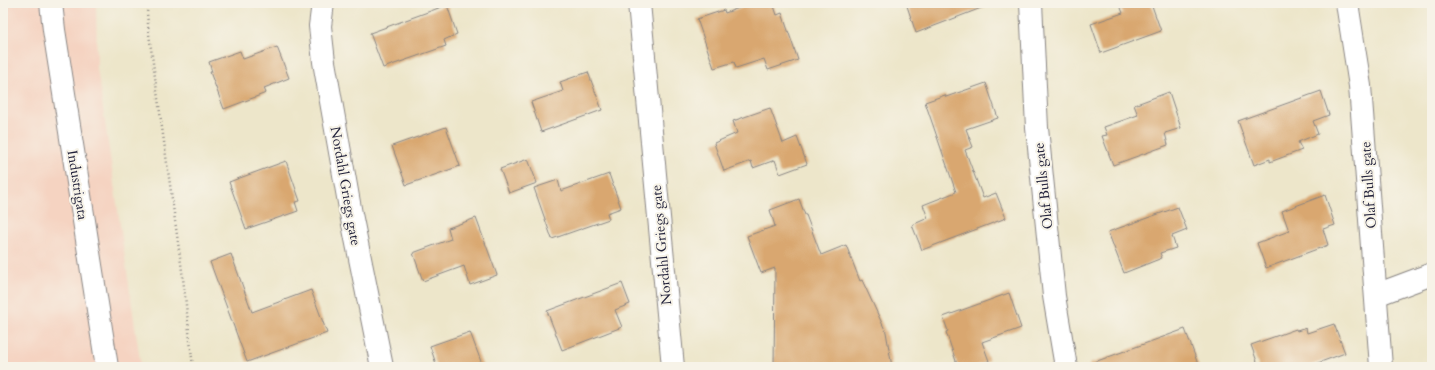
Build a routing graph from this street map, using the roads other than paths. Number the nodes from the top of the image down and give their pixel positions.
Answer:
1 (51, 3) edge
2 (323, 3) edge
3 (638, 3) edge
4 (1031, 3) edge
5 (1347, 3) edge
6 (1432, 274) edge
7 (1376, 295) junction
8 (107, 367) edge
9 (382, 367) edge
10 (673, 367) edge
11 (1066, 367) edge
12 (1381, 367) edge

1 - 8 street, Industrigata
2 - 9 street, Nordahl Griegs gate
3 - 10 street, Nordahl Griegs gate
4 - 11 street, Olaf Bulls gate
5 - 7 street, Olaf Bulls gate
6 - 7 street
7 - 12 street, Olaf Bulls gate

